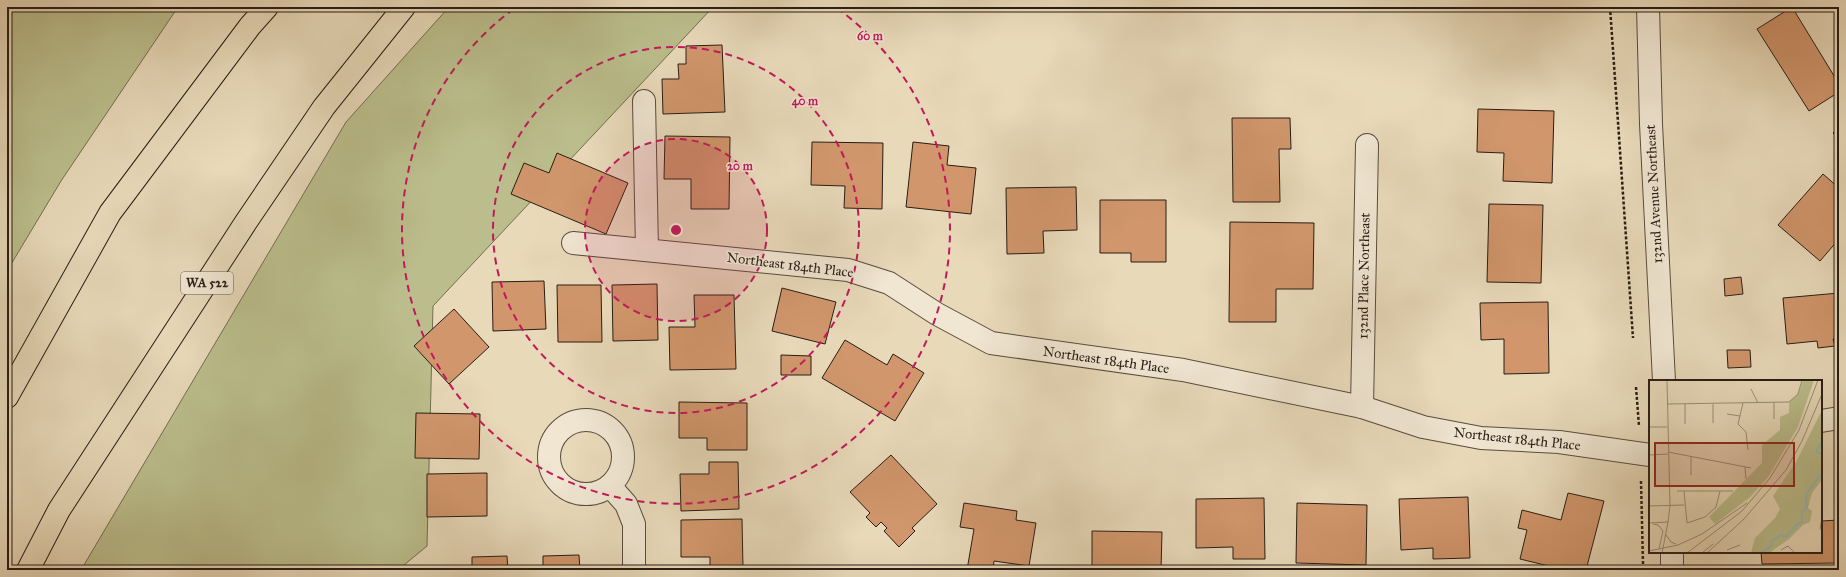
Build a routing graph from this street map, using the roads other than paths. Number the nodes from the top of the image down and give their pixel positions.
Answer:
1 (267, 7) edge
2 (404, 7) edge
3 (1648, 7) edge
4 (644, 101) dead end
5 (1367, 145) dead end
6 (573, 242) dead end
7 (647, 250) junction
8 (1664, 380) edge
9 (7, 397) edge
10 (1362, 407) junction
11 (1839, 418) edge
12 (1822, 421) edge
13 (1645, 454) edge
14 (610, 486) dead end
15 (1672, 553) edge
16 (28, 570) edge
17 (634, 570) edge
18 (1672, 570) edge

1 - 9 highway
2 - 16 highway, WA 522
3 - 8 street, 132nd Avenue Northeast
4 - 7 street
5 - 10 street, 132nd Place Northeast
6 - 7 street, Northeast 184th Place
7 - 10 street, Northeast 184th Place
10 - 13 street, Northeast 184th Place
11 - 12 street
14 - 17 street
15 - 18 street

